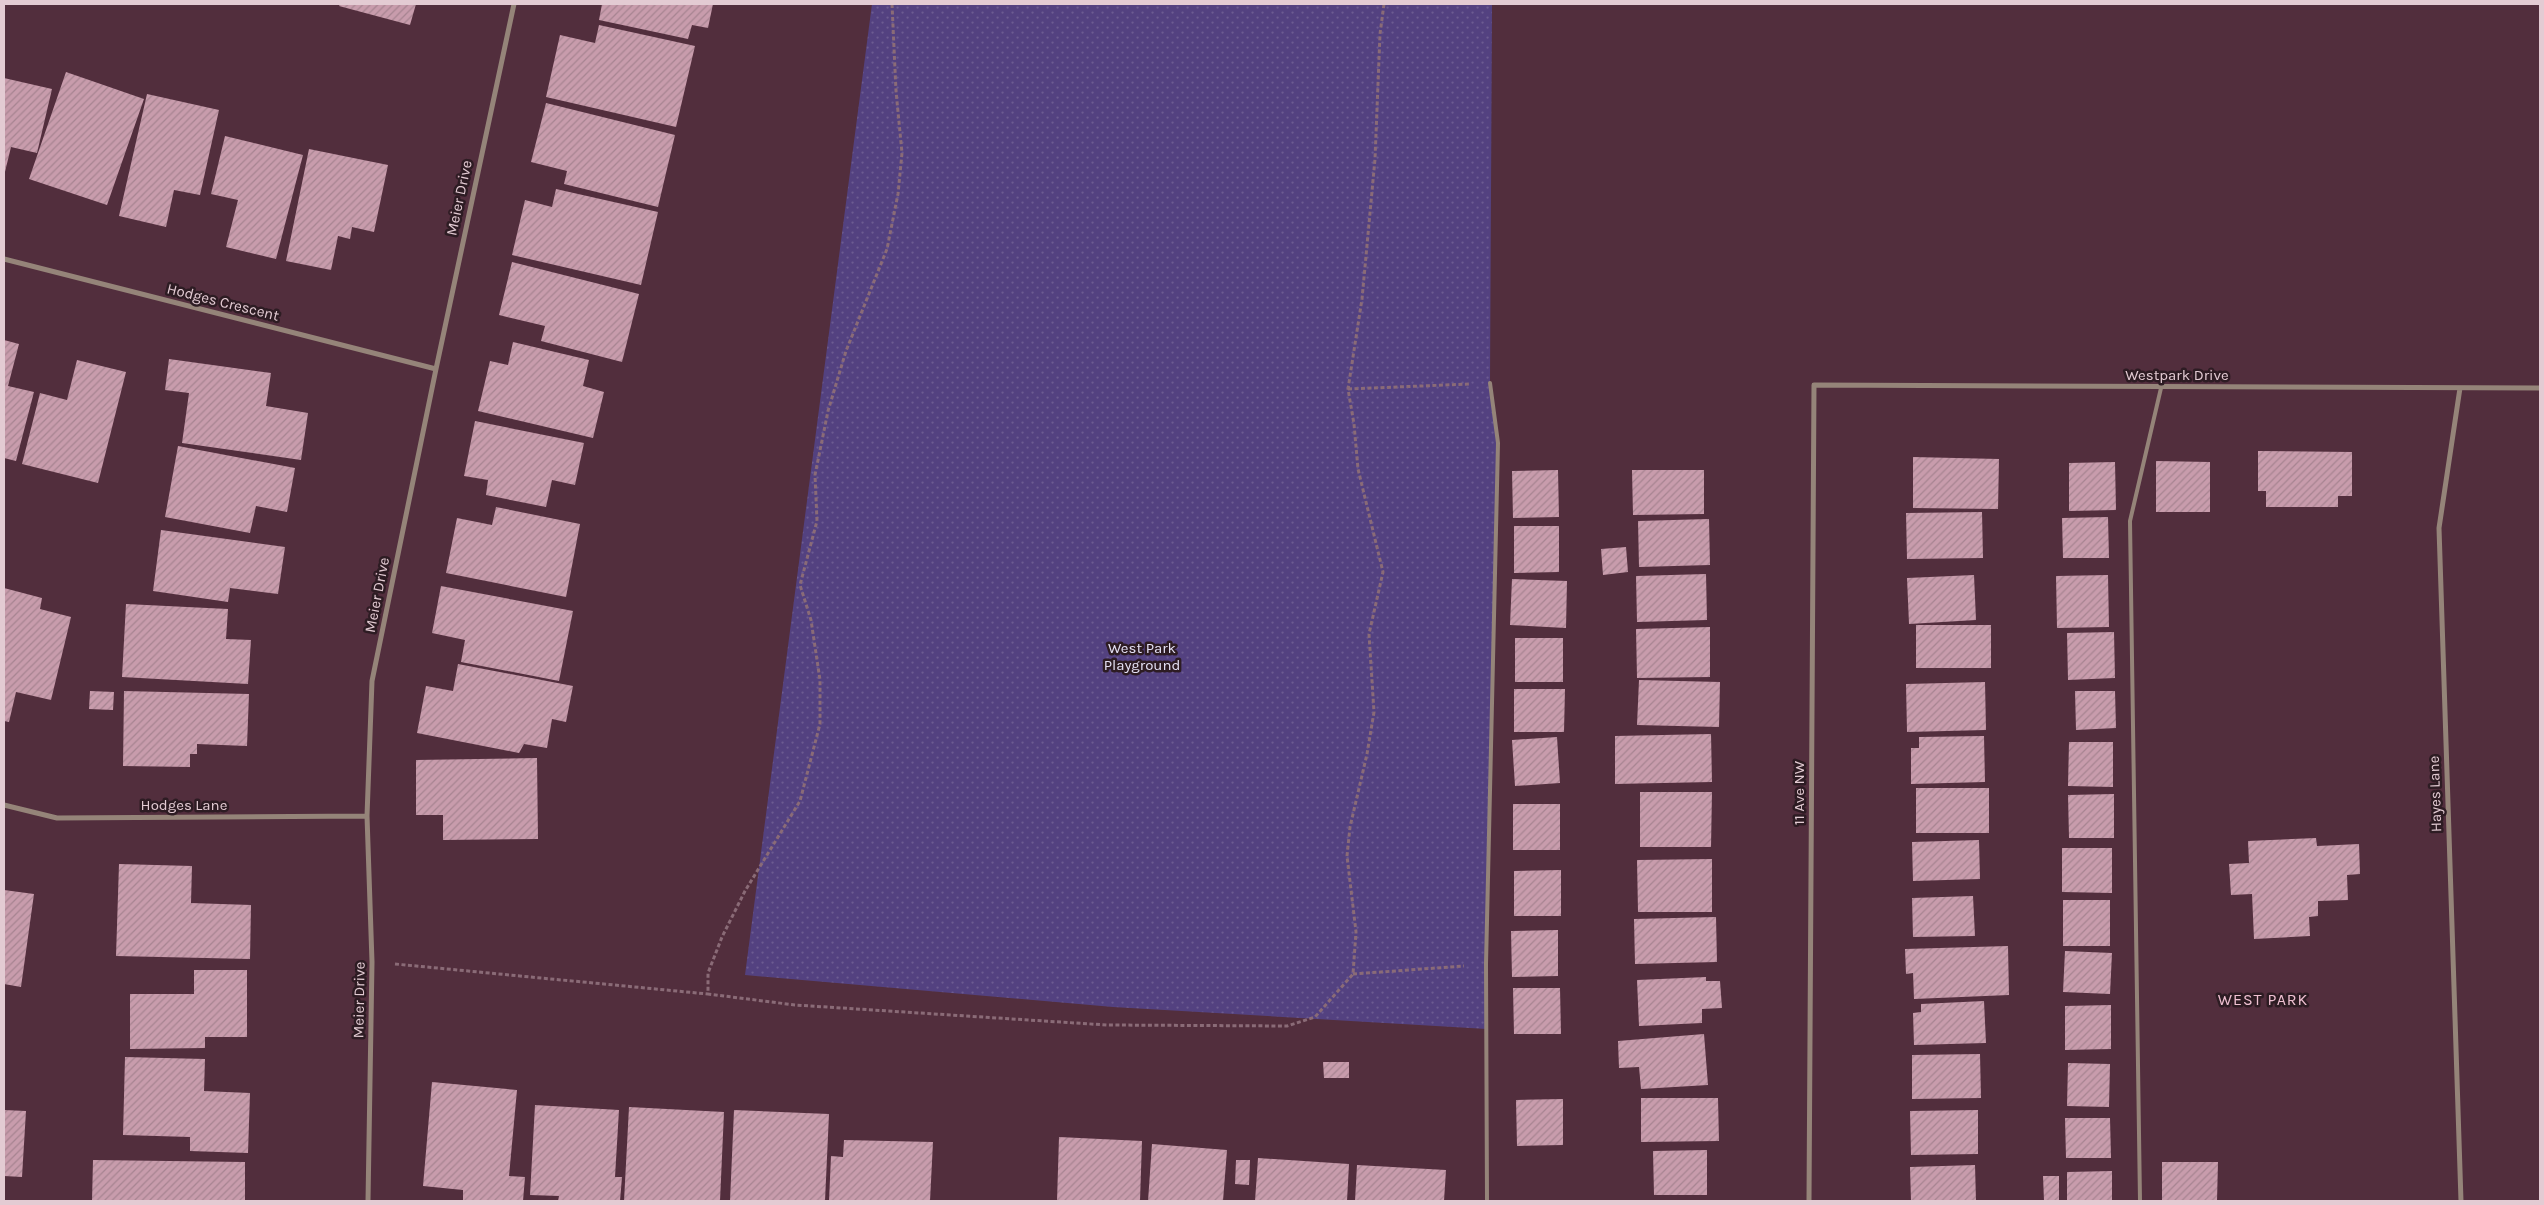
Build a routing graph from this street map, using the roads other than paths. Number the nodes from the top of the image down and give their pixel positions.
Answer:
1 (514, 4) edge
2 (4, 259) edge
3 (436, 368) junction
4 (1490, 383) road end
5 (1814, 384) joint
6 (2161, 388) junction
7 (2460, 388) junction
8 (2540, 388) edge
9 (4, 805) edge
10 (367, 816) junction
11 (368, 1201) edge
12 (1487, 1201) edge
13 (1809, 1201) edge
14 (2140, 1201) edge
15 (2461, 1201) edge

1 - 3 street, Meier Drive
2 - 3 street, Hodges Crescent
3 - 10 street, Meier Drive
4 - 12 lane
5 - 6 street, Westpark Drive
5 - 13 street, 11 Ave NW
6 - 7 street, Westpark Drive
6 - 14 lane
7 - 8 street, Westpark Drive
7 - 15 street, Hayes Lane
9 - 10 street, Hodges Lane
10 - 11 street, Meier Drive

